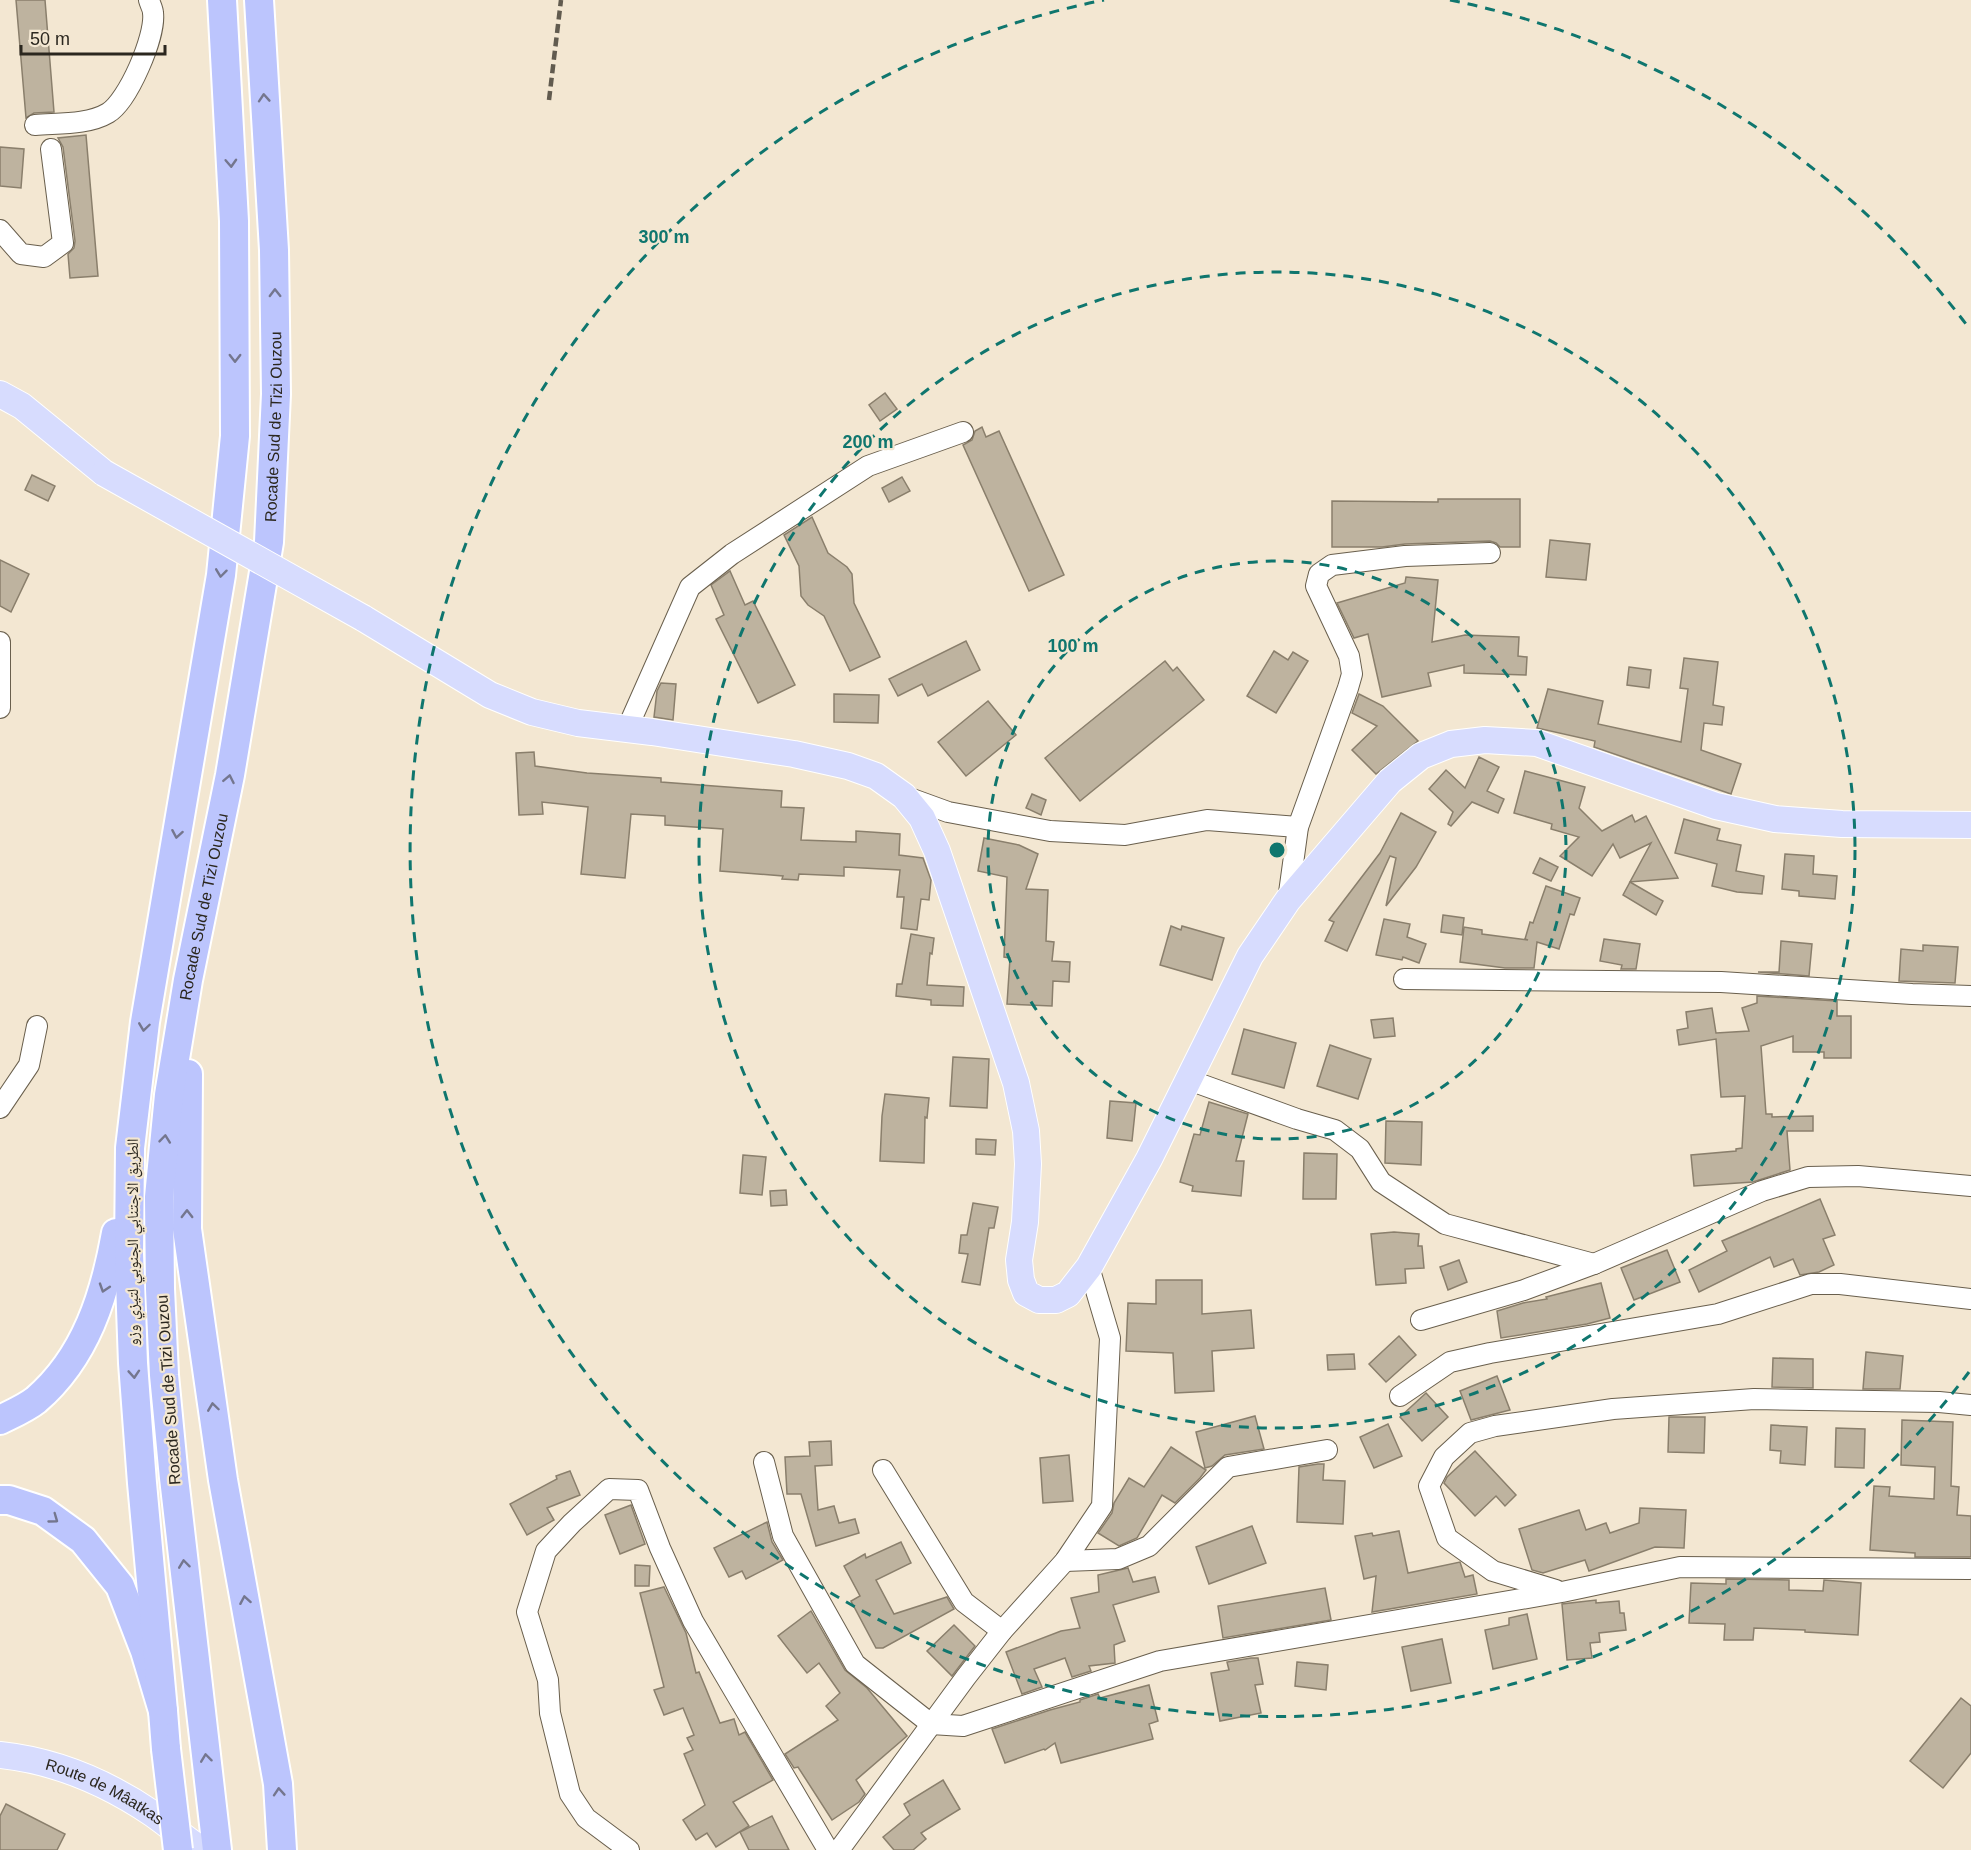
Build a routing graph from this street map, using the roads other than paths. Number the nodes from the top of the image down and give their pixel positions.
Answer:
1 (149, 0) edge
2 (222, 0) edge
3 (259, 0) edge
4 (35, 125) dead end
5 (51, 150) dead end
6 (0, 230) edge
7 (0, 394) edge
8 (963, 432) dead end
9 (1490, 553) dead end
10 (0, 642) edge
11 (0, 708) edge
12 (627, 729) junction
13 (904, 796) junction
14 (1971, 825) edge
15 (1298, 827) junction
16 (1288, 900) junction
17 (1404, 979) dead end
18 (188, 980) junction
19 (1971, 996) edge
20 (37, 1026) dead end
21 (1189, 1080) junction
22 (0, 1108) edge
23 (130, 1148) junction
24 (1971, 1186) edge
25 (1593, 1264) junction
26 (1089, 1267) junction
27 (1971, 1299) edge
28 (1421, 1320) dead end
29 (1400, 1396) dead end
30 (1971, 1406) edge
31 (0, 1420) edge
32 (1327, 1450) dead end
33 (764, 1462) dead end
34 (883, 1470) dead end
35 (0, 1500) edge
36 (1065, 1561) junction
37 (1969, 1569) dead end
38 (1562, 1592) junction
39 (1002, 1631) junction
40 (163, 1711) junction
41 (931, 1724) junction
42 (0, 1755) edge
43 (177, 1850) edge
44 (202, 1850) edge
45 (217, 1850) edge
46 (282, 1850) edge
47 (629, 1850) edge
48 (828, 1850) edge
49 (839, 1850) edge

1 - 4 street
2 -> 23 highway, الطريق الاجتنابي الجنوبي لتيزي وزو
18 -> 3 highway, Rocade Sud de Tizi Ouzou
5 - 6 street
7 - 12 main road, bridge
8 - 12 street
9 - 15 street
10 - 11 street
12 - 13 main road
13 - 15 street
13 - 26 main road
14 - 16 main road
15 - 16 street
16 - 21 main road
17 - 19 street
45 -> 18 highway, Rocade Sud de Tizi Ouzou
46 -> 18 highway
20 - 22 street
21 - 25 street
21 - 26 main road
23 -> 31 highway
23 -> 40 highway, الطريق الاجتنابي الجنوبي لتيزي وزو
24 - 25 street
25 - 28 street
26 - 36 street
27 - 29 street
30 - 38 street
32 - 36 street
33 - 41 street
34 - 39 street
35 -> 40 highway
36 - 39 street
37 - 38 street
38 - 41 street
39 - 41 street
40 - 43 highway, bridge
41 - 49 street
42 - 44 main road, Route de Mâatkas
47 - 48 street

